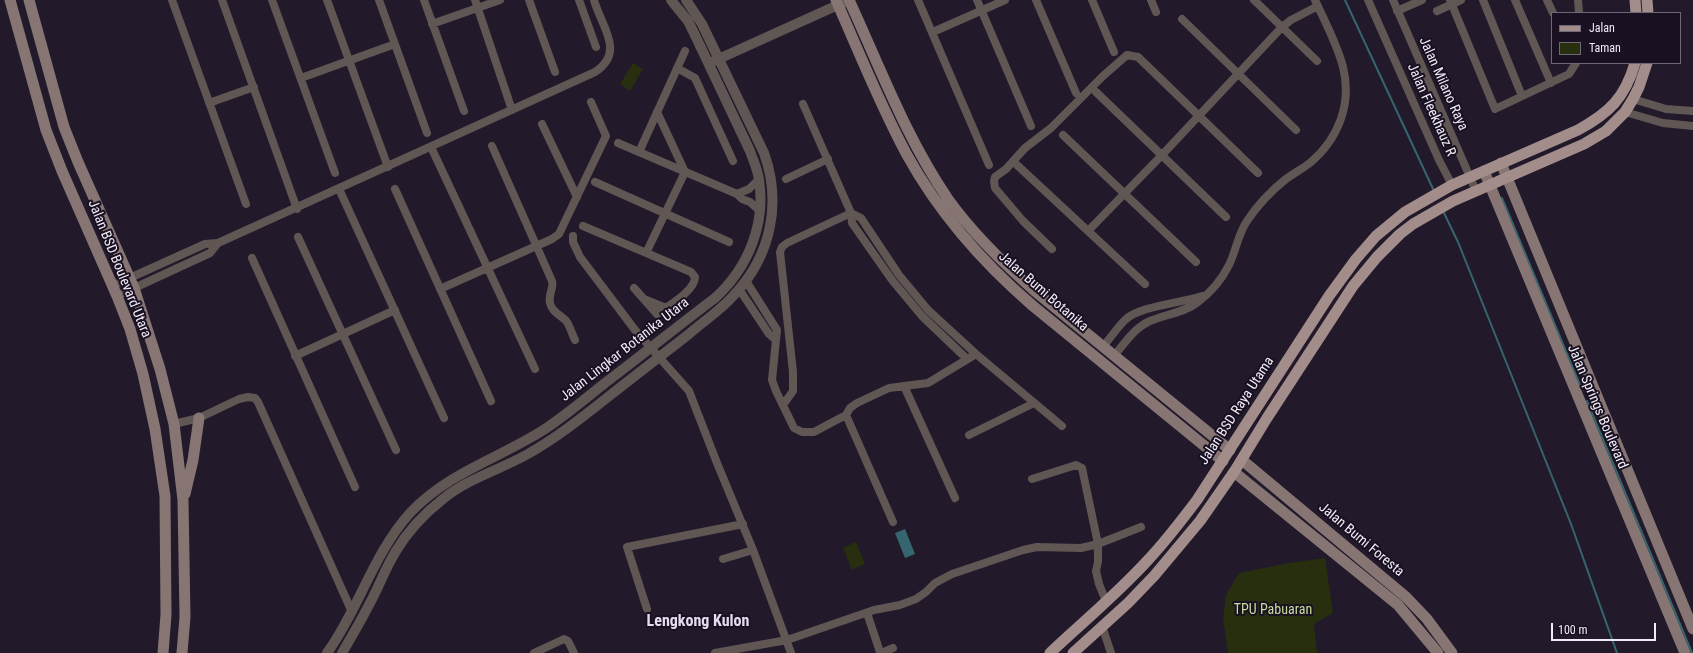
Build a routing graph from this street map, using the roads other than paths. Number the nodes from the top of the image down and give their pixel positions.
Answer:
1 (10, 0) edge
2 (29, 0) edge
3 (172, 0) edge
4 (222, 0) edge
5 (272, 0) edge
6 (327, 0) edge
7 (378, 0) edge
8 (424, 0) edge
9 (500, 0) edge
10 (529, 0) edge
11 (579, 0) edge
12 (594, 0) edge
13 (671, 0) edge
14 (686, 0) edge
15 (849, 0) edge
16 (918, 0) edge
17 (977, 0) edge
18 (1005, 0) edge
19 (1036, 0) edge
20 (1092, 0) edge
21 (1150, 0) edge
22 (1254, 0) edge
23 (1368, 0) edge
24 (1393, 0) edge
25 (1422, 0) edge
26 (1461, 0) edge
27 (1483, 0) edge
28 (1515, 0) edge
29 (1547, 0) edge
30 (1578, 0) edge
31 (1635, 0) edge
32 (1647, 0) edge
33 (837, 2) edge
34 (1451, 2) edge
35 (1317, 3) edge
36 (476, 4) edge
37 (981, 10) junction
38 (1397, 11) junction
39 (1437, 11) dead end
40 (1156, 12) dead end
41 (1553, 12) edge
42 (1579, 12) edge
43 (1636, 12) edge
44 (1648, 12) edge
45 (1182, 19) dead end
46 (432, 24) junction
47 (1282, 27) junction
48 (932, 32) junction
49 (395, 44) junction
50 (596, 47) dead end
51 (685, 51) dead end
52 (1114, 52) dead end
53 (719, 58) junction
54 (349, 61) junction
55 (1317, 61) dead end
56 (708, 63) junction
57 (1575, 64) edge
58 (1635, 64) edge
59 (1647, 64) edge
60 (677, 68) junction
61 (555, 72) dead end
62 (1240, 74) junction
63 (301, 78) junction
64 (1551, 83) junction
65 (254, 87) junction
66 (1096, 92) dead end
67 (1076, 93) dead end
68 (1522, 96) junction
69 (1633, 99) junction
70 (591, 102) dead end
71 (209, 103) junction
72 (803, 104) dead end
73 (512, 110) junction
74 (1693, 111) edge
75 (464, 112) dead end
76 (657, 112) junction
77 (1625, 112) junction
78 (1199, 115) junction
79 (542, 124) dead end
80 (1031, 126) dead end
81 (1693, 126) edge
82 (1296, 130) dead end
83 (427, 133) dead end
84 (1064, 135) dead end
85 (618, 143) dead end
86 (492, 146) dead end
87 (431, 147) junction
88 (639, 152) junction
89 (1162, 155) junction
90 (828, 160) junction
91 (733, 161) dead end
92 (1501, 163) junction
93 (989, 165) dead end
94 (1017, 165) dead end
95 (388, 167) junction
96 (1484, 171) junction
97 (685, 172) junction
98 (335, 173) dead end
99 (1258, 173) dead end
100 (1506, 177) junction
101 (1470, 178) junction
102 (759, 179) junction
103 (786, 179) dead end
104 (595, 182) dead end
105 (1489, 185) junction
106 (1450, 186) junction
107 (339, 189) junction
108 (395, 189) dead end
109 (1476, 191) junction
110 (737, 194) junction
111 (1124, 194) junction
112 (577, 197) junction
113 (246, 204) dead end
114 (298, 208) junction
115 (760, 211) junction
116 (851, 212) junction
117 (665, 214) junction
118 (1226, 217) dead end
119 (583, 226) dead end
120 (1089, 230) junction
121 (573, 236) dead end
122 (298, 238) dead end
123 (730, 242) dead end
124 (218, 243) junction
125 (537, 246) junction
126 (1052, 249) dead end
127 (187, 252) junction
128 (646, 253) junction
129 (994, 253) junction
130 (252, 258) dead end
131 (191, 262) junction
132 (985, 262) junction
133 (1196, 262) dead end
134 (487, 268) junction
135 (131, 283) junction
136 (1145, 284) dead end
137 (742, 286) junction
138 (634, 288) dead end
139 (440, 289) junction
140 (115, 291) junction
141 (1207, 294) junction
142 (395, 310) junction
143 (342, 334) junction
144 (575, 340) dead end
145 (1103, 347) junction
146 (650, 348) junction
147 (976, 354) junction
148 (296, 356) junction
149 (1114, 356) junction
150 (659, 358) junction
151 (967, 360) junction
152 (535, 369) dead end
153 (904, 386) junction
154 (1593, 389) junction
155 (1576, 396) junction
156 (491, 401) dead end
157 (1034, 403) junction
158 (783, 405) junction
159 (846, 415) junction
160 (198, 418) junction
161 (444, 418) dead end
162 (174, 424) junction
163 (1062, 426) dead end
164 (969, 435) dead end
165 (520, 443) junction
166 (396, 450) dead end
167 (1230, 450) junction
168 (525, 455) junction
169 (1242, 460) junction
170 (1223, 461) junction
171 (1234, 472) junction
172 (1032, 479) dead end
173 (355, 488) dead end
174 (955, 498) dead end
175 (183, 500) junction
176 (893, 522) dead end
177 (743, 524) junction
178 (1141, 527) dead end
179 (1098, 544) junction
180 (753, 550) junction
181 (723, 559) dead end
182 (1377, 573) junction
183 (1370, 582) junction
184 (1106, 601) junction
185 (647, 609) dead end
186 (352, 612) junction
187 (867, 613) junction
188 (1102, 626) junction
189 (1693, 629) edge
190 (787, 640) junction
191 (893, 648) dead end
192 (163, 653) edge
193 (182, 653) edge
194 (327, 653) edge
195 (342, 653) edge
196 (534, 653) edge
197 (574, 653) edge
198 (715, 653) edge
199 (791, 653) edge
200 (1050, 653) edge
201 (1074, 653) edge
202 (1111, 653) edge
203 (1438, 653) edge
204 (1452, 653) edge
205 (1685, 653) edge

1 - 140 main road, Jalan BSD Boulevard Utara
2 - 135 main road, Jalan BSD Boulevard Utara
3 - 71 street
4 - 65 street
5 - 63 street
6 - 54 street
7 - 49 street
8 - 46 street
9 - 36 street
10 - 61 street
11 - 50 street
12 - 73 street
13 - 56 street, Jalan Lingkar Botanika Utara
14 - 53 street, Jalan Lingkar Botanika Utara
15 - 33 street
15 - 129 main road, Jalan Bumi Botanika
16 - 48 street
17 - 37 street
18 - 37 street
19 - 67 street
20 - 52 street
21 - 40 street
22 - 47 street
23 - 106 street, Jalan Fleekhauz R
24 - 38 street, Jalan Milano Raya
25 - 38 street
26 - 34 street
27 - 68 street
28 - 64 street
29 - 41 street
30 - 42 street
31 - 43 main road
32 - 44 main road
33 - 53 street
33 - 132 main road, Jalan Bumi Botanika
34 - 39 street
34 - 68 street
35 - 47 street
35 - 141 street
36 - 46 street
36 - 73 street
37 - 48 street
37 - 80 street
38 - 101 street, Jalan Milano Raya
45 - 62 street
46 - 75 street
47 - 55 street
47 - 62 street
48 - 93 street
49 - 54 street
49 - 83 street
51 - 60 street
53 - 56 street
53 - 137 street, Jalan Lingkar Botanika Utara
54 - 63 street
54 - 95 street
56 - 102 street, Jalan Lingkar Botanika Utara
57 - 64 street
58 - 92 main road, Jalan BSD Raya Utama
59 - 69 main road, Jalan BSD Raya Utama
60 - 76 street
60 - 91 street
62 - 78 street
62 - 82 street
63 - 98 street
64 - 68 street
65 - 71 street
65 - 114 street
66 - 89 street
69 - 74 street
69 - 77 main road, Jalan BSD Raya Utama
70 - 112 street
71 - 113 street
72 - 90 street
73 - 87 street
76 - 88 street
76 - 97 street
77 - 81 street
77 - 100 main road, Jalan BSD Raya Utama
78 - 89 street
78 - 99 street
78 - 126 street
79 - 112 street
84 - 111 street
85 - 88 street
86 - 125 street
87 - 95 street
87 - 134 street
88 - 97 street
89 - 111 street
89 - 118 street
90 - 103 street
90 - 116 street
92 - 96 main road, Jalan BSD Raya Utama
92 - 100 main road, Jalan Springs Boulevard
94 - 120 street
95 - 107 street
96 - 101 main road, Jalan BSD Raya Utama
96 - 105 main road, Jalan Springs Boulevard
97 - 110 street
97 - 117 street
100 - 105 main road, Jalan BSD Raya Utama
100 - 154 main road, Jalan Springs Boulevard
101 - 106 main road, Jalan BSD Raya Utama
101 - 109 street, Jalan Milano Raya
102 - 110 street
102 - 115 street, Jalan Lingkar Botanika Utara
104 - 117 street
105 - 109 main road, Jalan BSD Raya Utama
105 - 155 main road, Jalan Springs Boulevard
106 - 167 main road, Jalan BSD Raya Utama
107 - 114 street
107 - 142 street
108 - 139 street
109 - 169 main road, Jalan BSD Raya Utama
110 - 115 street
111 - 120 street
111 - 133 street
112 - 125 street
114 - 124 street
115 - 146 street, Jalan Lingkar Botanika Utara
116 - 147 street
116 - 151 street
116 - 158 street
117 - 123 street
117 - 128 street
119 - 128 street
120 - 136 street
121 - 146 street
122 - 143 street
124 - 127 street
124 - 131 street
125 - 134 street
125 - 144 street
127 - 131 street
127 - 135 street
128 - 138 street
129 - 132 main road
129 - 145 main road, Jalan Bumi Botanika
130 - 148 street
131 - 135 street
132 - 170 main road, Jalan Bumi Botanika
134 - 139 street
134 - 152 street
135 - 140 street
135 - 162 main road, Jalan BSD Boulevard Utara
137 - 150 street, Jalan Lingkar Botanika Utara
137 - 158 street
139 - 156 street
140 - 192 main road, Jalan BSD Boulevard Utara
141 - 145 street
141 - 149 street
142 - 143 street
142 - 161 street
143 - 148 street
143 - 166 street
145 - 149 main road, Jalan Bumi Botanika
146 - 150 street
146 - 165 street, Jalan Lingkar Botanika Utara
147 - 151 street
147 - 157 street
148 - 173 street
149 - 167 main road, Jalan Bumi Botanika
150 - 168 street, Jalan Lingkar Botanika Utara
150 - 177 street
151 - 153 street
153 - 159 street
153 - 174 street
154 - 155 main road
154 - 189 main road, Jalan Springs Boulevard
155 - 205 main road, Jalan Springs Boulevard
157 - 163 street
157 - 164 street
158 - 159 street
159 - 176 street
160 - 162 street
160 - 175 main road
160 - 186 street
162 - 175 main road, Jalan BSD Boulevard Utara
165 - 168 street
165 - 186 street, Jalan Lingkar Botanika Utara
167 - 170 main road, Jalan BSD Raya Utama
168 - 195 street, Jalan Lingkar Botanika Utara
169 - 171 main road, Jalan BSD Raya Utama
169 - 182 main road, Jalan Bumi Foresta
170 - 184 main road, Jalan BSD Raya Utama
171 - 183 main road, Jalan Bumi Foresta
171 - 188 main road, Jalan BSD Raya Utama
172 - 179 street
175 - 193 main road, Jalan BSD Boulevard Utara
177 - 180 street
177 - 185 street
178 - 179 street
179 - 184 street
179 - 187 street
180 - 181 street
180 - 190 street
182 - 183 main road
182 - 204 main road, Jalan Bumi Foresta
183 - 203 main road, Jalan Bumi Foresta
184 - 200 main road, Jalan BSD Raya Utama
186 - 194 street, Jalan Lingkar Botanika Utara
187 - 190 street
187 - 191 street
188 - 201 main road, Jalan BSD Raya Utama
188 - 202 street
190 - 198 street
190 - 199 street
196 - 197 street

